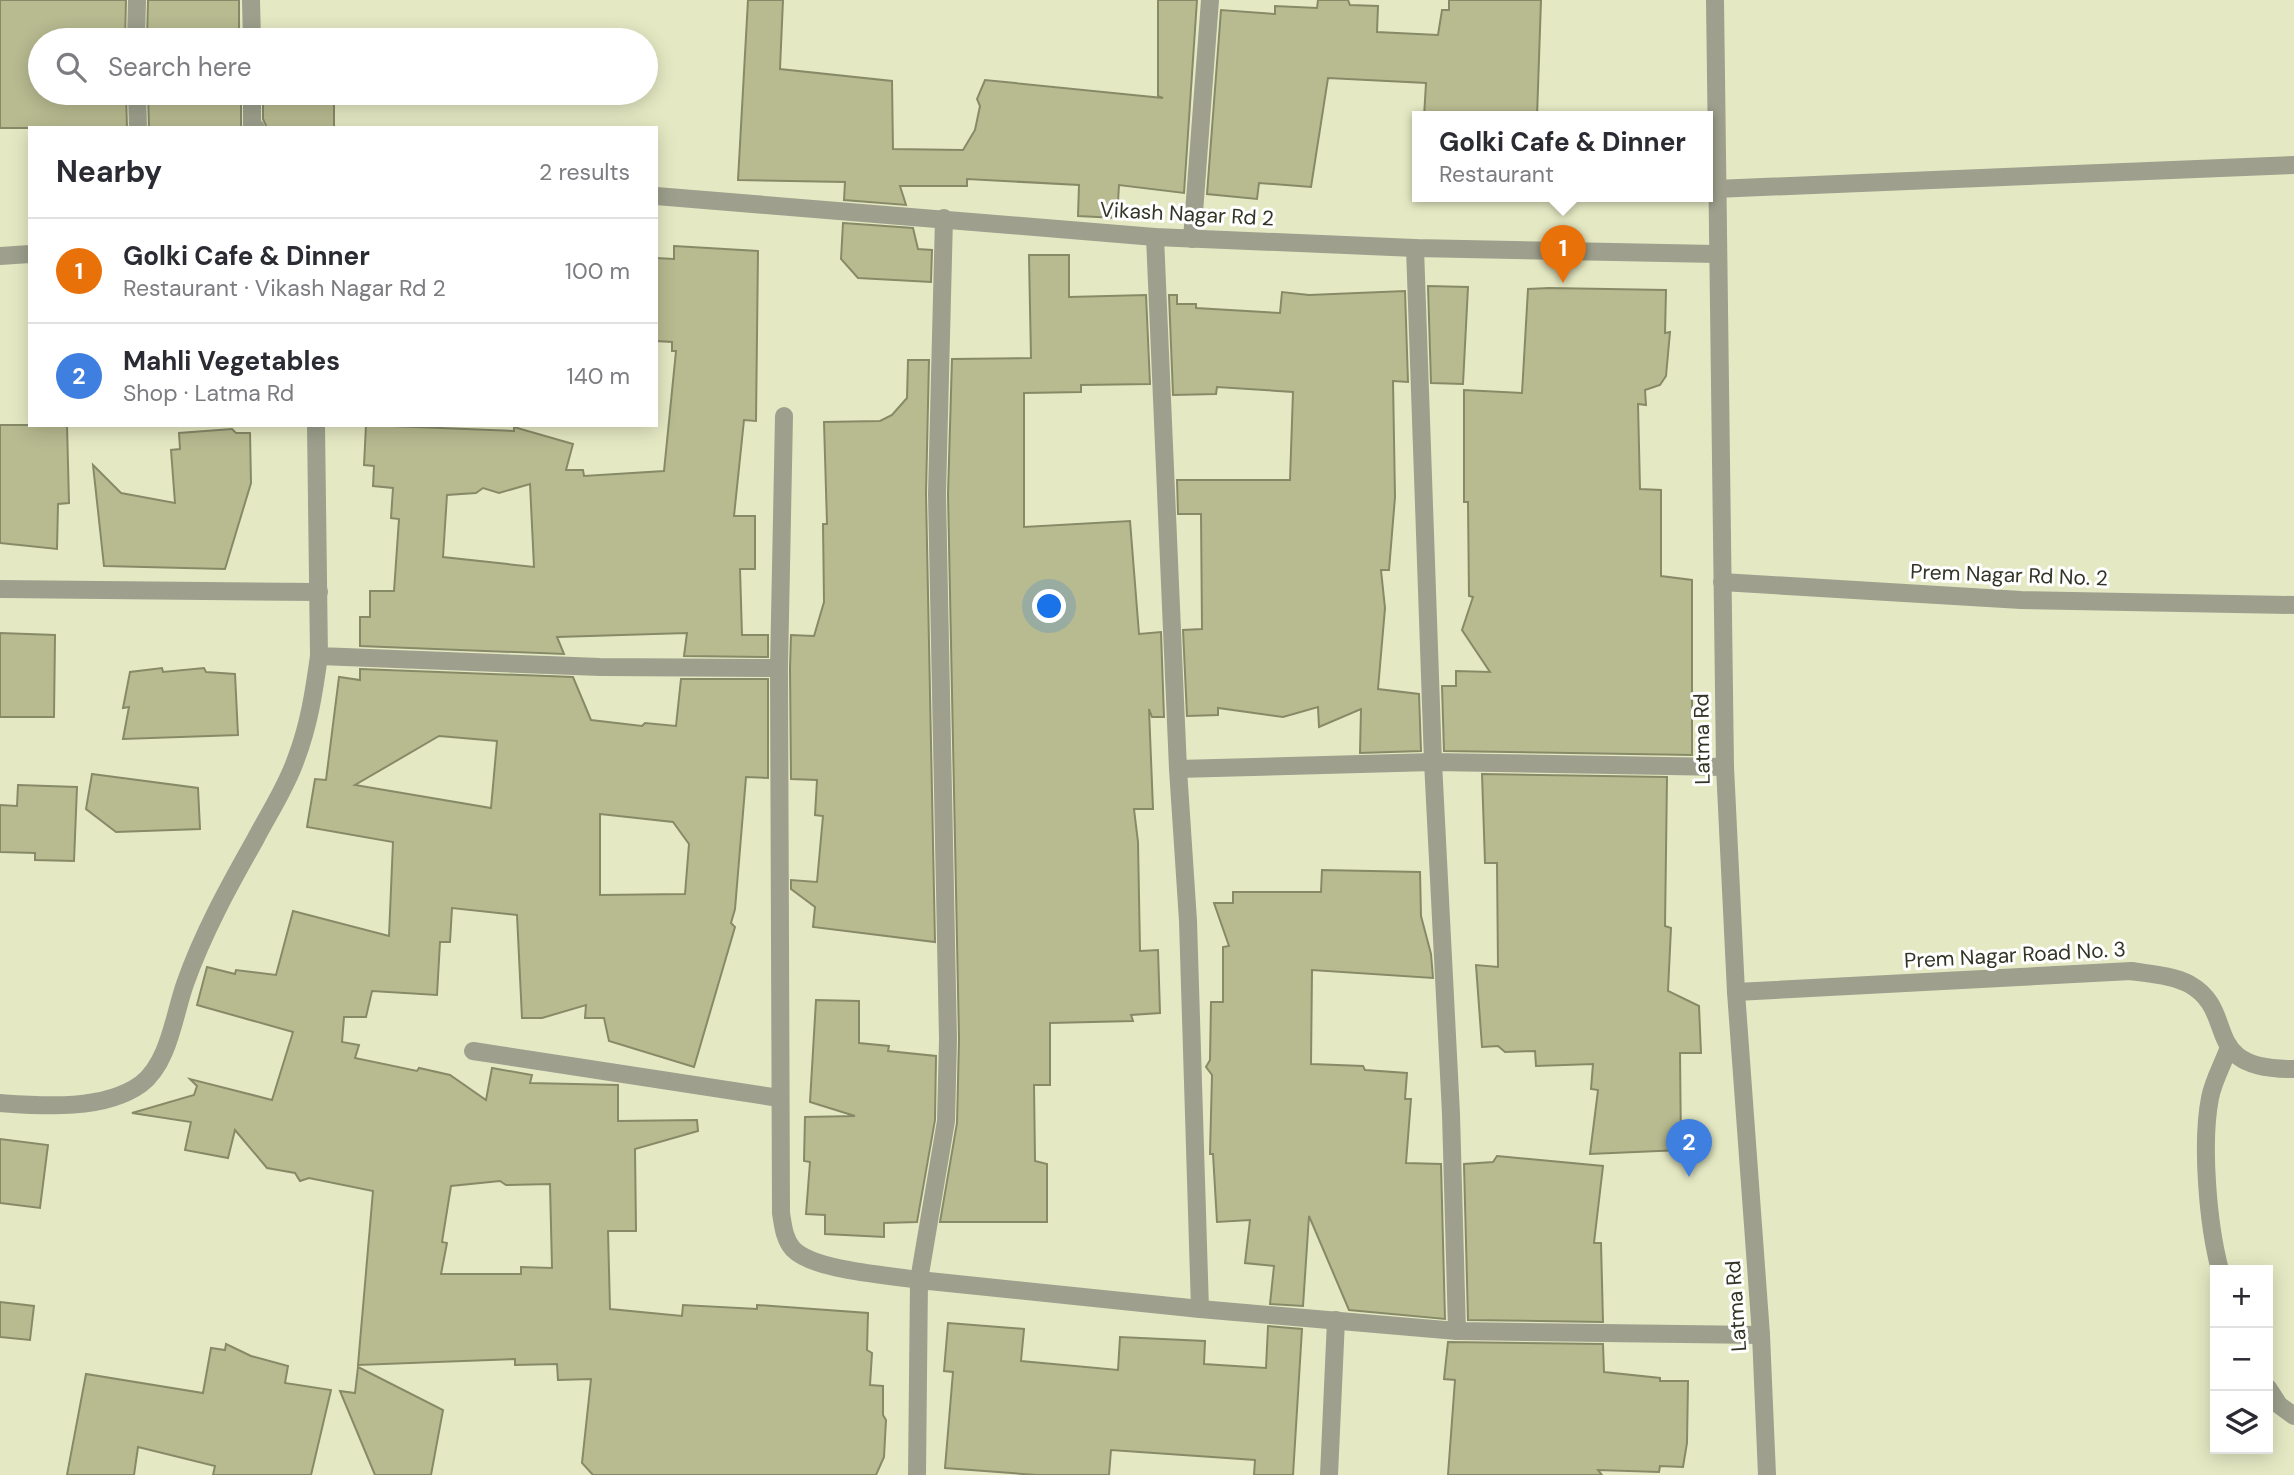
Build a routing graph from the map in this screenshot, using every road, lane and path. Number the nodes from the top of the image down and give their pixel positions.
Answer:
1 (137, 0) edge
2 (251, 0) edge
3 (1210, 0) edge
4 (1715, 0) edge
5 (136, 28) edge
6 (252, 28) edge
7 (137, 105) edge
8 (252, 105) edge
9 (138, 126) edge
10 (253, 126) edge
11 (2294, 165) edge
12 (1715, 189) junction
13 (658, 196) edge
14 (944, 218) junction
15 (1155, 237) junction
16 (1192, 239) junction
17 (1415, 248) junction
18 (28, 254) edge
19 (1716, 254) junction
20 (0, 256) edge
21 (784, 416) dead end
22 (316, 427) edge
23 (1722, 582) junction
24 (0, 589) edge
25 (319, 592) junction
26 (2294, 605) edge
27 (319, 656) junction
28 (779, 668) junction
29 (1433, 762) junction
30 (1725, 766) junction
31 (1178, 769) junction
32 (1735, 992) junction
33 (2229, 1047) junction
34 (473, 1051) dead end
35 (2294, 1069) edge
36 (779, 1098) junction
37 (0, 1103) edge
38 (2219, 1265) edge
39 (919, 1280) junction
40 (1200, 1308) junction
41 (1336, 1321) junction
42 (1457, 1331) junction
43 (1761, 1335) junction
44 (2270, 1391) edge
45 (2294, 1416) edge
46 (917, 1475) edge
47 (1329, 1475) edge
48 (1767, 1475) edge

1 - 5 street
2 - 6 street
3 - 16 street
4 - 12 street, Latma Rd
7 - 9 street
8 - 10 street
11 - 12 street
12 - 19 street, Latma Rd
13 - 14 street, Vikash Nagar Rd 2
14 - 15 street, Vikash Nagar Rd 2
14 - 39 street
15 - 16 street, Vikash Nagar Rd 2
15 - 31 street
16 - 17 street, Vikash Nagar Rd 2
17 - 19 street, Vikash Nagar Rd 2
17 - 29 street
18 - 20 street
19 - 23 street, Latma Rd
21 - 28 street
22 - 25 street
23 - 26 street, Prem Nagar Rd No. 2
23 - 30 street, Latma Rd
24 - 25 street
25 - 27 street
27 - 28 street
27 - 37 street
28 - 36 street
29 - 30 street
29 - 31 street
29 - 42 street
30 - 32 street, Latma Rd
31 - 40 street
32 - 33 street, Prem Nagar Road No. 3
32 - 43 street, Latma Rd
33 - 35 street
33 - 38 street
34 - 36 street
36 - 39 street
39 - 40 street
39 - 46 street
40 - 41 street
41 - 42 street
41 - 47 street
42 - 43 street
43 - 48 street, Latma Rd
44 - 45 street

